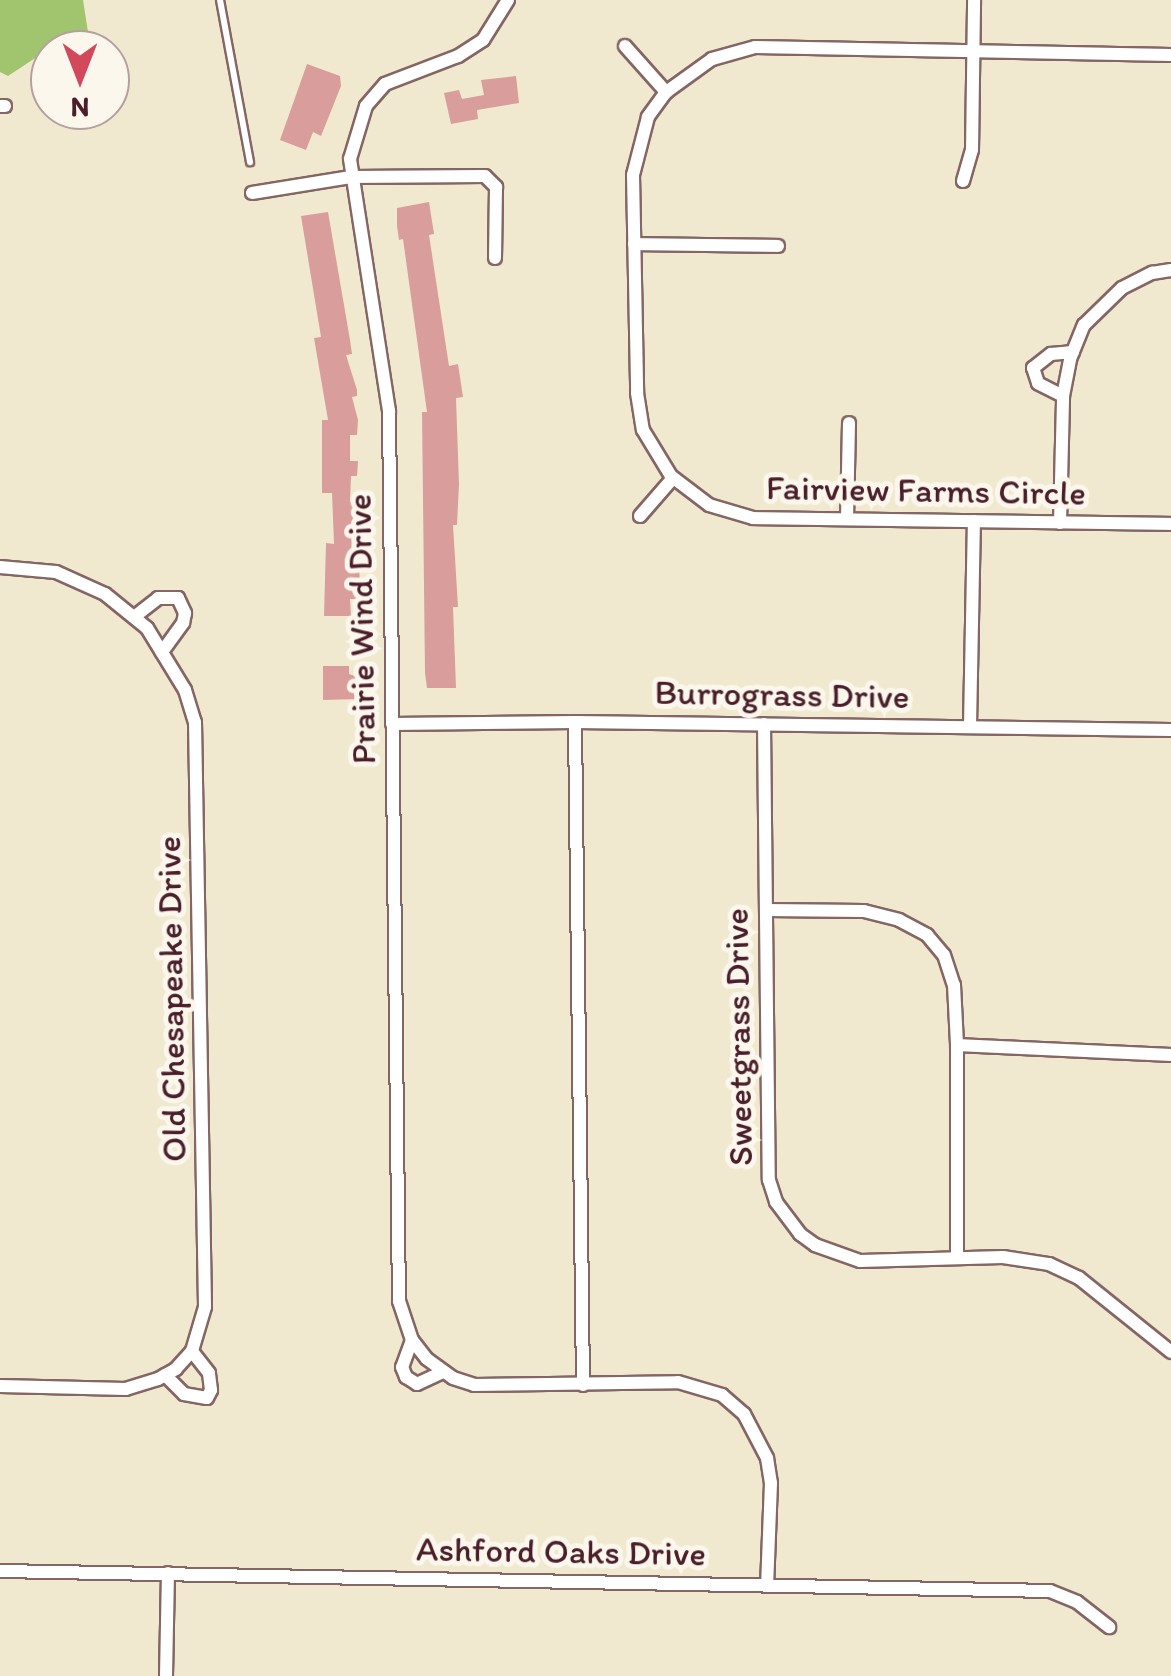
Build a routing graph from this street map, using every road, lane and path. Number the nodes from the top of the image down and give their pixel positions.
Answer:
1 (220, 0) edge
2 (508, 0) edge
3 (974, 0) edge
4 (626, 46) dead end
5 (973, 50) junction
6 (1171, 56) edge
7 (666, 92) junction
8 (250, 162) dead end
9 (350, 177) junction
10 (963, 182) dead end
11 (252, 193) dead end
12 (634, 244) junction
13 (778, 246) dead end
14 (495, 258) dead end
15 (1171, 270) edge
16 (1073, 352) junction
17 (1063, 396) junction
18 (849, 424) dead end
19 (673, 478) junction
20 (640, 516) dead end
21 (847, 519) junction
22 (974, 521) junction
23 (1060, 523) junction
24 (1171, 524) edge
25 (0, 566) edge
26 (134, 617) junction
27 (162, 652) junction
28 (575, 722) junction
29 (392, 724) junction
30 (764, 724) junction
31 (970, 726) junction
32 (1171, 730) edge
33 (766, 910) junction
34 (957, 1045) junction
35 (1171, 1055) edge
36 (958, 1257) junction
37 (412, 1340) junction
38 (192, 1351) junction
39 (1171, 1352) edge
40 (443, 1372) junction
41 (165, 1376) junction
42 (583, 1385) junction
43 (0, 1386) edge
44 (0, 1571) edge
45 (168, 1573) junction
46 (766, 1586) junction
47 (1109, 1627) dead end
48 (166, 1676) edge

1 - 8 lane
2 - 9 street, Prairie Wind Drive
3 - 5 street
4 - 7 street
5 - 6 street, Fairview Farms Circle
5 - 7 street, Fairview Farms Circle
5 - 10 street
7 - 12 street, Fairview Farms Circle
9 - 11 street
9 - 14 street
9 - 29 street, Prairie Wind Drive
12 - 13 street
12 - 19 street, Fairview Farms Circle
15 - 16 street
16 - 17 street
16 - 17 street
17 - 23 street
18 - 21 street
19 - 20 street
19 - 21 street, Fairview Farms Circle
21 - 22 street, Fairview Farms Circle
22 - 23 street, Fairview Farms Circle
22 - 31 street
23 - 24 street, Fairview Farms Circle
25 - 26 street, Old Chesapeake Drive
26 - 27 street, Old Chesapeake Drive
26 - 27 street
27 - 38 street, Old Chesapeake Drive
28 - 29 street, Burrograss Drive
28 - 30 street, Burrograss Drive
28 - 42 street
29 - 37 street, Prairie Wind Drive
30 - 31 street, Burrograss Drive
30 - 33 street, Sweetgrass Drive
31 - 32 street, Burrograss Drive
33 - 34 street
33 - 36 street, Sweetgrass Drive
34 - 35 street
34 - 36 street
36 - 39 street, Sweetgrass Drive
37 - 40 street, Prairie Wind Drive
37 - 40 street, Prairie Wind Drive
38 - 41 street
38 - 41 street
40 - 42 street, Prairie Wind Drive
41 - 43 street
42 - 46 street, Prairie Wind Drive
44 - 45 street, Ashford Oaks Drive
45 - 46 street, Ashford Oaks Drive
45 - 48 street
46 - 47 street, Ashford Oaks Drive

